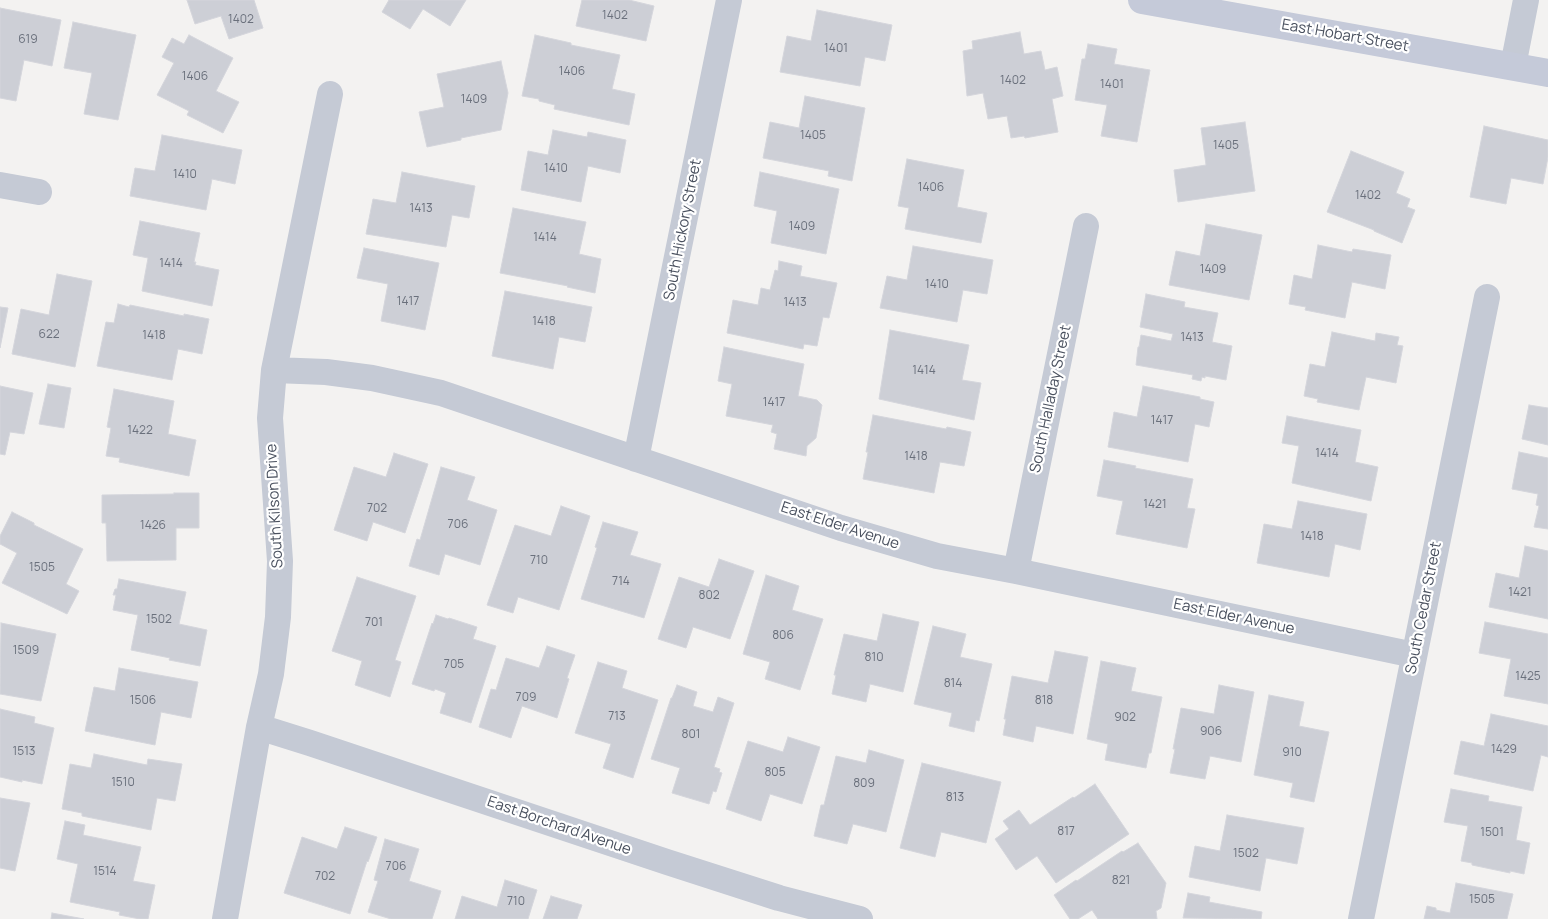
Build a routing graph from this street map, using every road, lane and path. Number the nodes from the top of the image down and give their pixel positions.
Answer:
1 (729, 0) edge
2 (1142, 0) edge
3 (1526, 0) edge
4 (1512, 66) junction
5 (1548, 73) edge
6 (330, 94) dead end
7 (0, 185) edge
8 (39, 192) dead end
9 (1086, 226) dead end
10 (1487, 297) dead end
11 (274, 370) junction
12 (636, 459) junction
13 (1016, 571) junction
14 (1414, 655) junction
15 (259, 727) junction
16 (225, 919) edge
17 (860, 919) edge
18 (1361, 919) edge

1 - 12 street, South Hickory Street
2 - 4 street, East Hobart Street
3 - 4 street
4 - 5 street, East Hobart Street
6 - 11 street, South Kilson Drive
7 - 8 street
9 - 13 street, South Halladay Street
10 - 14 street, South Cedar Street
11 - 12 street, East Elder Avenue
11 - 15 street, South Kilson Drive
12 - 13 street, East Elder Avenue
13 - 14 street, East Elder Avenue
14 - 18 street, South Cedar Street
15 - 16 street, South Kilson Drive
15 - 17 street, East Borchard Avenue

